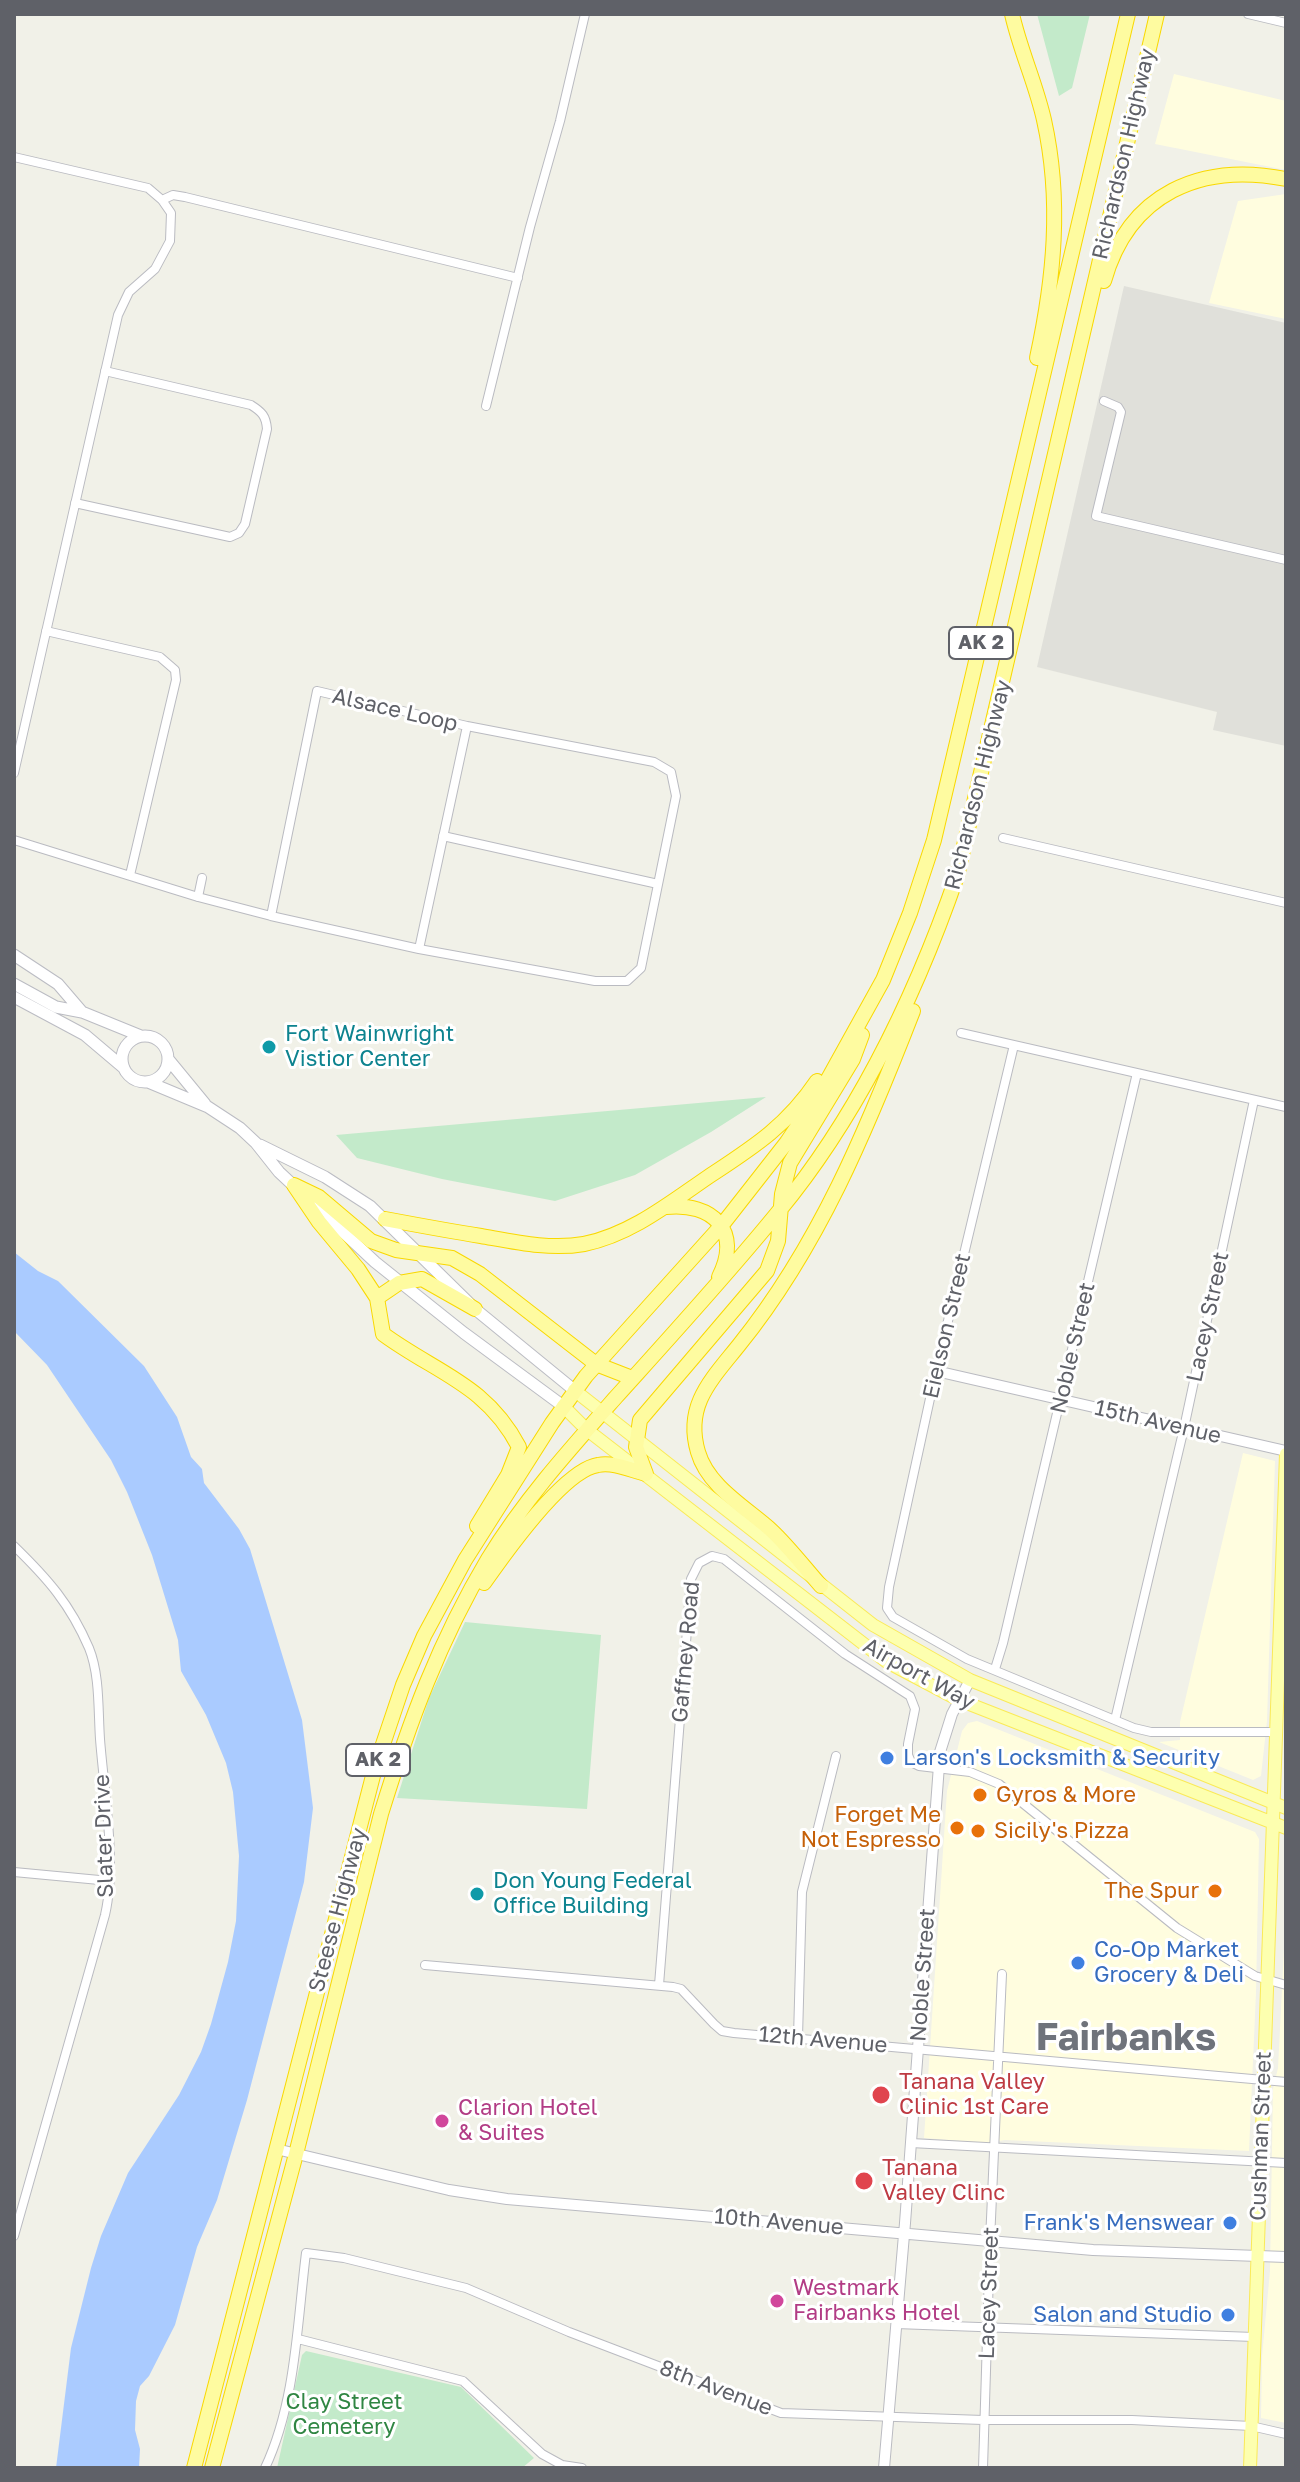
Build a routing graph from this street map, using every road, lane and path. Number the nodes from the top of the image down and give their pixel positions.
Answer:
1 (585, 14) edge
2 (1012, 14) edge
3 (1128, 14) edge
4 (1157, 14) edge
5 (1248, 14) edge
6 (1286, 23) edge
7 (14, 157) edge
8 (1286, 179) edge
9 (162, 200) junction
10 (518, 278) junction
11 (105, 371) junction
12 (1104, 401) dead end
13 (486, 406) dead end
14 (1015, 496) junction
15 (1046, 497) junction
16 (75, 503) junction
17 (1286, 560) edge
18 (46, 631) junction
19 (965, 715) junction
20 (467, 726) junction
21 (14, 773) edge
22 (443, 836) junction
23 (1003, 838) dead end
24 (14, 840) edge
25 (130, 875) junction
26 (957, 876) junction
27 (202, 878) dead end
28 (658, 884) junction
29 (198, 897) junction
30 (1286, 903) edge
31 (271, 916) junction
32 (419, 949) junction
33 (14, 955) edge
34 (883, 980) junction
35 (14, 984) edge
36 (14, 997) edge
37 (82, 1012) junction
38 (961, 1033) dead end
39 (141, 1036) junction
40 (1014, 1045) junction
41 (168, 1059) junction
42 (124, 1069) junction
43 (1137, 1073) junction
44 (148, 1082) junction
45 (1254, 1100) junction
46 (208, 1107) junction
47 (1286, 1107) edge
48 (256, 1143) junction
49 (294, 1185) junction
50 (663, 1207) junction
51 (782, 1209) junction
52 (385, 1219) junction
53 (722, 1225) junction
54 (419, 1253) junction
55 (399, 1283) junction
56 (713, 1288) junction
57 (377, 1298) junction
58 (475, 1309) junction
59 (596, 1364) junction
60 (936, 1371) junction
61 (632, 1378) junction
62 (574, 1390) junction
63 (1061, 1400) junction
64 (563, 1406) junction
65 (601, 1412) junction
66 (1184, 1428) junction
67 (586, 1429) junction
68 (636, 1439) junction
69 (1286, 1453) edge
70 (646, 1474) junction
71 (14, 1546) edge
72 (1284, 1565) edge
73 (821, 1586) junction
74 (447, 1635) junction
75 (424, 1636) junction
76 (995, 1669) junction
77 (970, 1680) junction
78 (959, 1700) junction
79 (1115, 1720) junction
80 (1277, 1732) junction
81 (836, 1756) dead end
82 (939, 1768) junction
83 (1280, 1806) edge
84 (1280, 1826) edge
85 (14, 1872) edge
86 (110, 1881) junction
87 (425, 1965) dead end
88 (1002, 1974) dead end
89 (1268, 1981) junction
90 (659, 1985) junction
91 (1286, 1985) edge
92 (798, 2037) junction
93 (917, 2049) junction
94 (998, 2058) junction
95 (1263, 2080) junction
96 (1286, 2082) edge
97 (911, 2143) junction
98 (276, 2149) junction
99 (995, 2149) junction
100 (296, 2154) junction
101 (1259, 2162) junction
102 (1286, 2163) edge
103 (904, 2234) junction
104 (14, 2236) edge
105 (990, 2241) junction
106 (1258, 2256) junction
107 (1286, 2257) edge
108 (896, 2324) junction
109 (989, 2329) junction
110 (1254, 2337) junction
111 (298, 2339) junction
112 (887, 2416) junction
113 (983, 2420) junction
114 (1251, 2426) junction
115 (1286, 2434) edge
116 (194, 2468) edge
117 (212, 2468) edge
118 (265, 2468) edge
119 (582, 2468) edge
120 (884, 2468) edge
121 (983, 2468) edge
122 (1250, 2468) edge

1 - 10 street
2 - 14 highway
3 - 14 highway, Richardson Highway / AK 2
4 - 15 highway, Richardson Highway / AK 2
5 - 6 street
7 - 9 street
8 - 15 highway
9 - 10 street
9 - 11 street
10 - 13 street
11 - 16 street
11 - 16 street
12 - 17 street
14 - 19 highway, Richardson Highway / AK 2
15 - 26 highway, Richardson Highway / AK 2
16 - 18 street
18 - 21 street
18 - 25 street
19 - 34 highway, Richardson Highway / AK 2
19 - 50 highway
20 - 22 street, Alsace Loop
20 - 28 street
20 - 31 street, Alsace Loop
22 - 28 street
22 - 32 street, Alsace Loop
23 - 30 street
24 - 25 street
25 - 29 street
26 - 51 highway, Richardson Highway / AK 2
26 - 73 highway
27 - 29 street
28 - 32 street
29 - 31 street
31 - 32 street
33 - 37 main road
34 - 51 highway
34 - 53 highway, Richardson Highway / AK 2
35 - 37 main road
36 - 42 main road
37 - 39 main road
38 - 40 street
39 - 41 main road
39 - 42 main road
40 - 43 street
40 - 60 street, Eielson Street
41 - 44 main road
41 - 46 main road
42 - 44 main road
43 - 45 street
43 - 63 street, Noble Street
44 - 46 main road
45 - 47 street
45 - 66 street, Lacey Street
46 - 48 main road
48 - 49 main road
48 - 52 main road
49 - 54 highway
49 - 55 main road
49 - 57 highway
50 - 52 highway
50 - 53 highway
51 - 56 highway, Richardson Highway / AK 2
51 - 68 highway
52 - 54 main road
53 - 56 highway
53 - 59 highway, Richardson Highway / AK 2
54 - 58 main road
54 - 59 highway
55 - 57 highway
55 - 58 highway
55 - 64 main road
56 - 61 highway, Richardson Highway / AK 2
57 - 75 highway
58 - 62 main road
59 - 61 highway
59 - 62 highway, Richardson Highway / AK 2
60 - 63 street, 15th Avenue
60 - 76 street, Eielson Street
61 - 65 highway, Richardson Highway / AK 2
62 - 64 highway, Steese Highway / AK 2
62 - 65 main road, Airport Way
63 - 66 street, 15th Avenue
63 - 76 street, Noble Street
64 - 67 main road, Airport Way
64 - 75 highway, Steese Highway / AK 2
65 - 67 highway, Steese Highway / AK 2
65 - 68 main road, Airport Way
66 - 69 street, 15th Avenue
66 - 79 street, Lacey Street
67 - 70 main road, Airport Way
67 - 74 highway, Steese Highway / AK 2
68 - 70 highway
68 - 73 main road, Airport Way
69 - 72 main road, Cushman Street
70 - 74 highway
70 - 78 main road, Airport Way
71 - 86 street, Slater Drive
72 - 80 main road, Cushman Street
73 - 77 main road, Airport Way
74 - 100 highway, Steese Highway / AK 2
75 - 98 highway, Steese Highway / AK 2
76 - 79 street
77 - 78 street, Noble Street
77 - 83 main road, Airport Way
78 - 82 street, Noble Street
78 - 84 main road, Airport Way
79 - 80 street
80 - 83 main road, Cushman Street
81 - 92 street
82 - 89 street, Gaffney Road
82 - 90 street, Gaffney Road
82 - 93 street, Noble Street
83 - 84 main road, Cushman Street
84 - 89 main road, Cushman Street
85 - 86 street
86 - 104 street, Slater Drive
87 - 90 street, 12th Avenue
88 - 94 street, Lacey Street
89 - 91 street, Gaffney Road
89 - 95 main road, Cushman Street
90 - 92 street, 12th Avenue
92 - 93 street, 12th Avenue
93 - 94 street, 12th Avenue
93 - 97 street, Noble Street
94 - 95 street, 12th Avenue
94 - 99 street, Lacey Street
95 - 96 street, 12th Avenue
95 - 101 main road, Cushman Street
97 - 99 street
97 - 103 street, Noble Street
98 - 100 street, 10th Avenue
98 - 116 highway, Steese Highway / AK 2
99 - 101 street
99 - 105 street, Lacey Street
100 - 103 street, 10th Avenue
100 - 117 highway, Steese Highway / AK 2
101 - 102 street
101 - 106 main road, Cushman Street
103 - 105 street, 10th Avenue
103 - 108 street, Noble Street
105 - 106 street, 10th Avenue
105 - 109 street, Lacey Street
106 - 107 street, 10th Avenue
106 - 110 main road, Cushman Street
108 - 109 street
108 - 112 street, Noble Street
109 - 110 street
109 - 113 street, Lacey Street
110 - 114 main road, Cushman Street
111 - 112 street, 8th Avenue
111 - 118 street
111 - 119 street
112 - 113 street, 8th Avenue
112 - 120 street, Noble Street
113 - 114 street, 8th Avenue
113 - 121 street, Lacey Street
114 - 115 street, 8th Avenue
114 - 122 main road, Cushman Street

